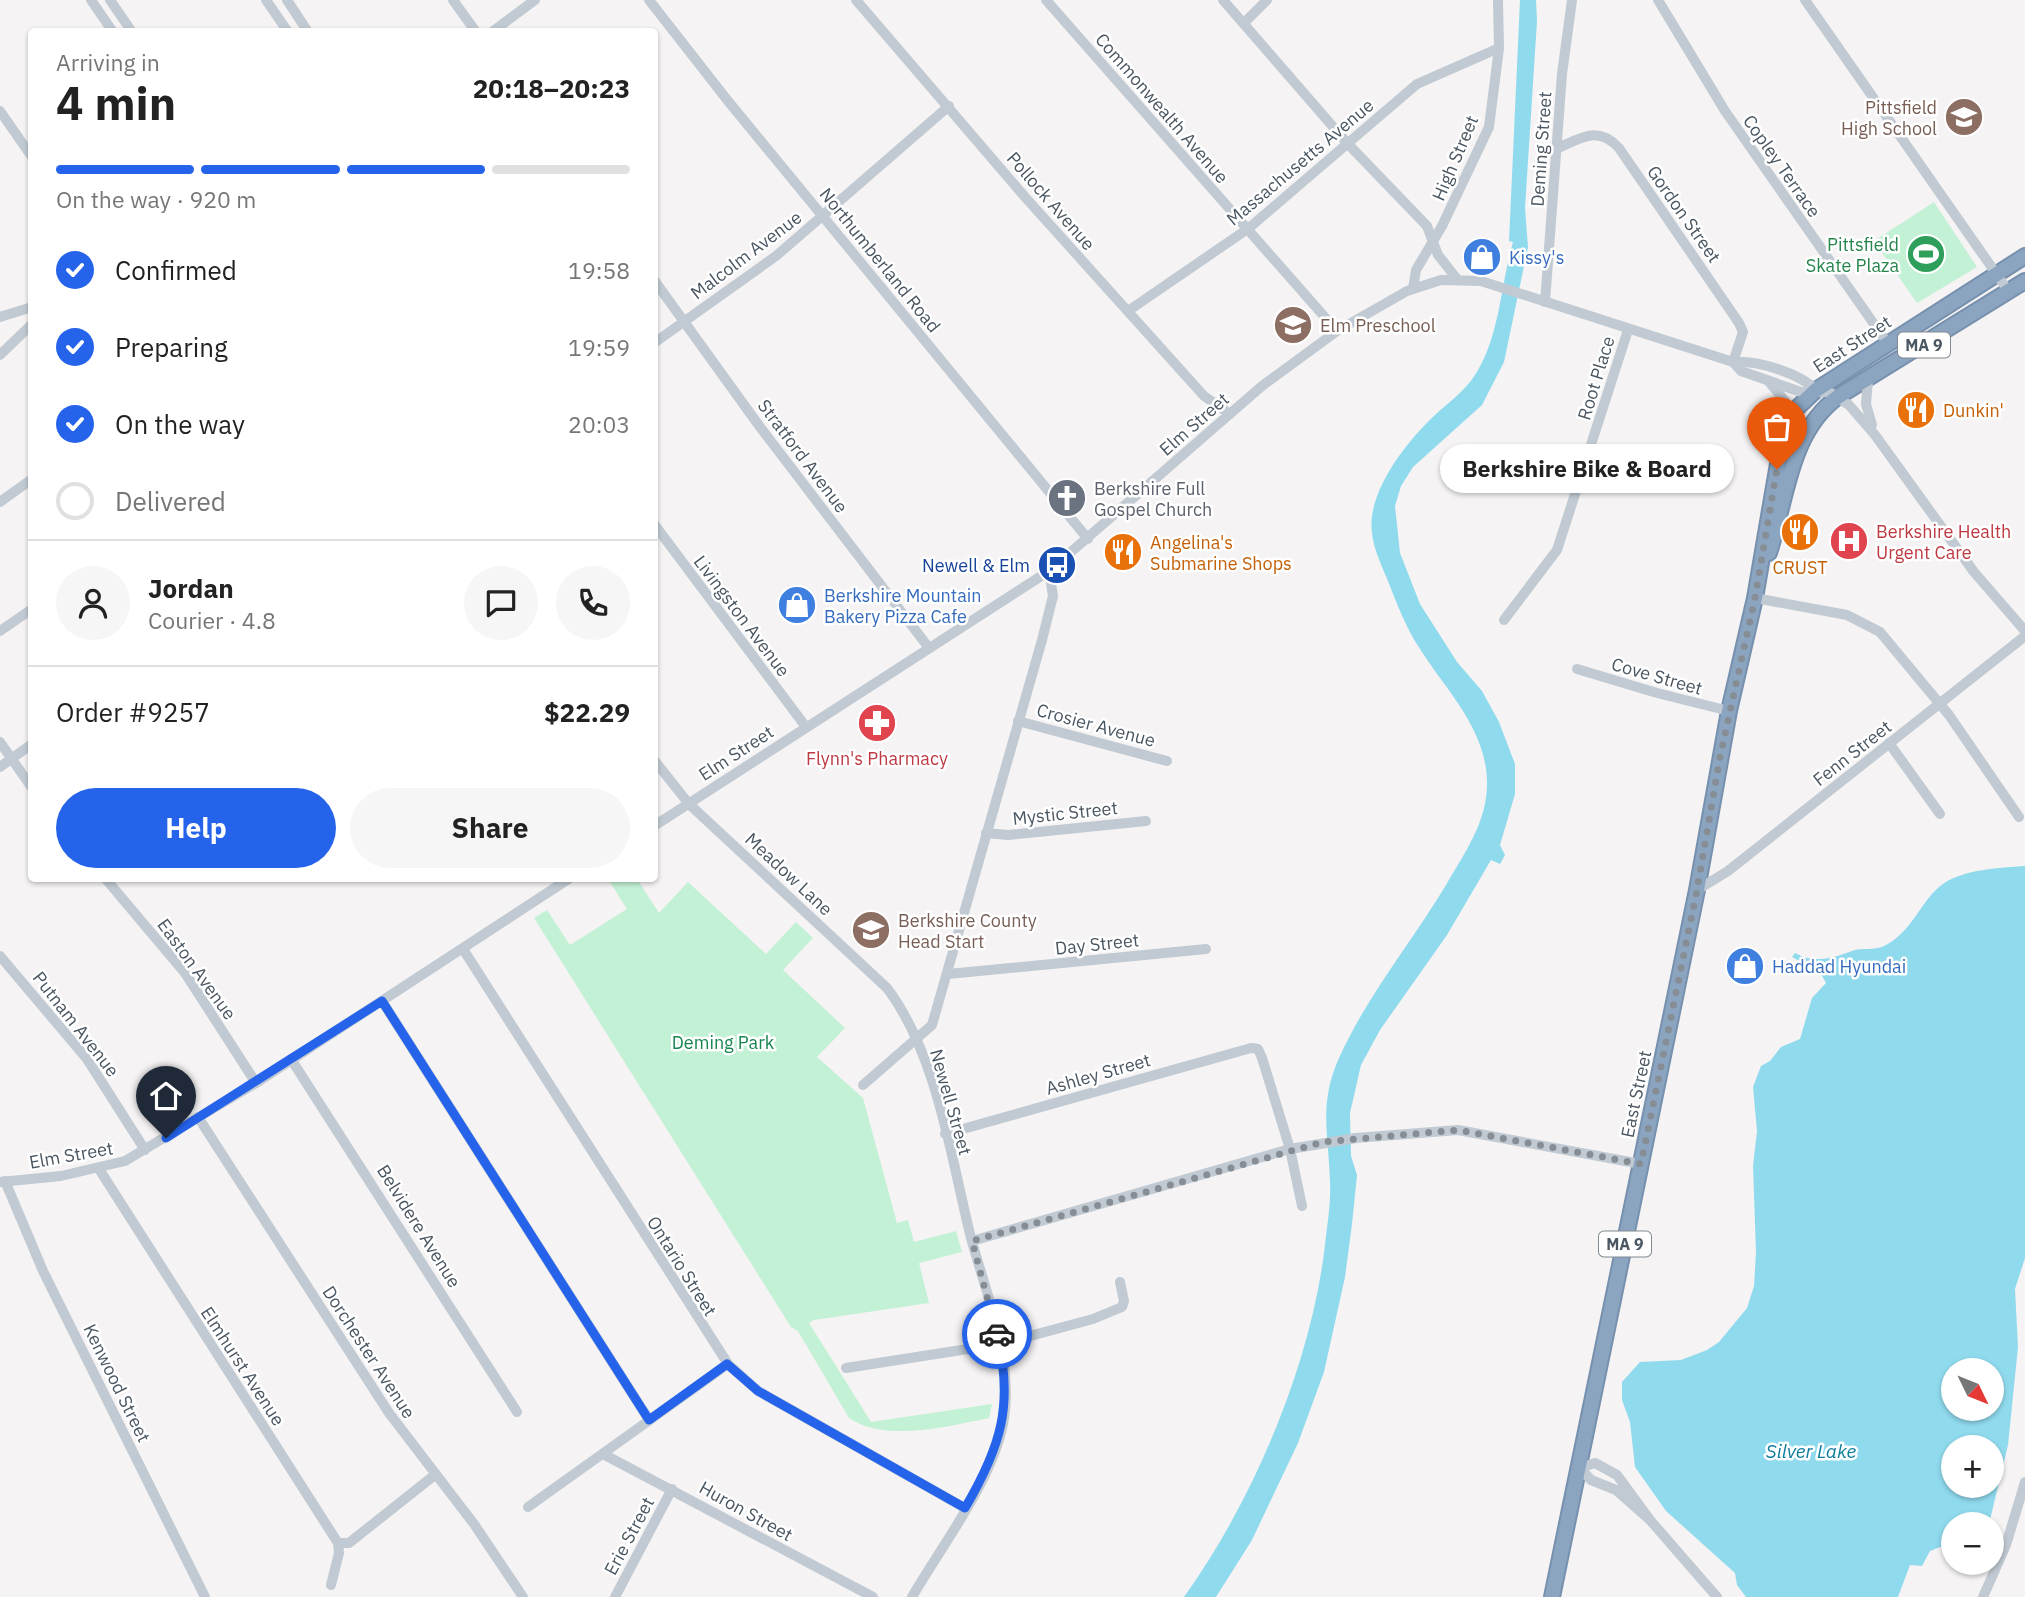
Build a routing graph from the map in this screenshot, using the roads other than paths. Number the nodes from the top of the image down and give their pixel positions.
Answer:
1 (91, 0) edge
2 (110, 0) edge
3 (267, 0) edge
4 (287, 0) edge
5 (453, 0) edge
6 (535, 0) edge
7 (649, 0) edge
8 (856, 0) edge
9 (1046, 0) edge
10 (1223, 0) edge
11 (1267, 0) edge
12 (1498, 0) edge
13 (1572, 0) edge
14 (1658, 0) edge
15 (1805, 0) edge
16 (122, 17) junction
17 (1244, 23) junction
18 (110, 28) edge
19 (112, 28) edge
20 (129, 28) edge
21 (285, 28) edge
22 (305, 28) edge
23 (472, 28) edge
24 (497, 28) edge
25 (1499, 48) junction
26 (949, 106) junction
27 (0, 111) edge
28 (1348, 144) junction
29 (1556, 149) junction
30 (28, 151) edge
31 (823, 215) junction
32 (1249, 228) junction
33 (1434, 242) junction
34 (2025, 256) edge
35 (1997, 274) junction
36 (1457, 279) junction
37 (2025, 281) edge
38 (658, 285) edge
39 (1413, 289) junction
40 (2009, 292) junction
41 (1545, 302) junction
42 (28, 308) edge
43 (1128, 311) junction
44 (0, 317) edge
45 (685, 321) junction
46 (28, 328) edge
47 (1628, 330) junction
48 (1337, 331) junction
49 (658, 340) edge
50 (1888, 344) junction
51 (0, 355) edge
52 (1733, 362) junction
53 (1767, 380) junction
54 (1868, 380) junction
55 (1816, 390) junction
56 (1839, 396) junction
57 (1230, 414) junction
58 (1787, 425) junction
59 (1875, 435) junction
60 (28, 482) edge
61 (0, 502) edge
62 (658, 529) edge
63 (1088, 539) junction
64 (1049, 571) junction
65 (1755, 598) junction
66 (28, 612) edge
67 (1504, 620) dead end
68 (0, 631) edge
69 (2025, 631) edge
70 (2025, 636) edge
71 (929, 648) junction
72 (1577, 669) dead end
73 (1939, 704) junction
74 (1729, 711) junction
75 (1018, 721) junction
76 (806, 727) junction
77 (0, 742) edge
78 (1889, 743) junction
79 (28, 747) edge
80 (11, 759) junction
81 (1167, 761) dead end
82 (658, 765) edge
83 (0, 767) edge
84 (28, 782) edge
85 (689, 804) junction
86 (1940, 814) dead end
87 (2019, 817) dead end
88 (1146, 821) dead end
89 (658, 823) edge
90 (986, 834) junction
91 (109, 882) edge
92 (559, 882) edge
93 (1697, 890) junction
94 (463, 949) junction
95 (1206, 949) dead end
96 (0, 956) edge
97 (948, 974) junction
98 (382, 1001) junction
99 (915, 1037) junction
100 (291, 1059) junction
101 (256, 1083) junction
102 (863, 1086) dead end
103 (198, 1118) junction
104 (945, 1134) junction
105 (1290, 1149) junction
106 (145, 1150) junction
107 (1641, 1164) junction
108 (100, 1169) junction
109 (3, 1182) edge
110 (1302, 1206) dead end
111 (972, 1241) junction
112 (1119, 1282) dead end
113 (1000, 1344) junction
114 (727, 1364) junction
115 (846, 1368) dead end
116 (517, 1412) dead end
117 (649, 1420) junction
118 (603, 1454) junction
119 (1580, 1468) junction
120 (436, 1474) junction
121 (2025, 1482) edge
122 (671, 1489) junction
123 (528, 1507) dead end
124 (965, 1508) junction
125 (1650, 1520) junction
126 (338, 1543) junction
127 (331, 1585) dead end
128 (205, 1597) edge
129 (523, 1597) edge
130 (615, 1597) edge
131 (873, 1597) edge
132 (912, 1597) edge
133 (1552, 1597) edge
134 (1717, 1597) edge
135 (1983, 1597) edge

1 - 18 street
2 - 16 street
3 - 21 street
4 - 22 street
5 - 23 street
6 - 24 street
7 - 31 street, Northumberland Road
8 - 26 street, Pollock Avenue
9 - 32 street, Commonwealth Avenue
10 - 17 street
11 - 17 street
12 - 25 street, High Street
13 - 29 street, Deming Street
14 - 50 street, Copley Terrace
15 - 35 street
16 - 19 street
16 - 20 street
17 - 28 street
25 - 28 street, Massachusetts Avenue
25 - 33 street, High Street
26 - 31 street, Malcolm Avenue
26 - 43 street, Pollock Avenue
27 - 30 street
28 - 32 street, Massachusetts Avenue
28 - 33 street
29 - 41 street, Deming Street
29 - 52 street, Gordon Street
31 - 45 street, Malcolm Avenue
31 - 63 street, Northumberland Road
32 - 43 street, Massachusetts Avenue
32 - 48 street, Commonwealth Avenue
33 - 36 street
33 - 39 street, High Street
34 - 35 highway, East Street / MA 9
35 - 40 street
35 - 50 highway, East Street / MA 9
36 - 39 street, Elm Street
36 - 41 street, Elm Street
37 - 40 highway, East Street / MA 9
38 - 45 street, Stratford Avenue
39 - 48 street, Elm Street
40 - 54 highway, East Street / MA 9
41 - 47 street, Elm Street
42 - 44 street
43 - 57 street, Pollock Avenue
45 - 49 street, Malcolm Avenue
45 - 71 street, Stratford Avenue
46 - 51 street
47 - 52 street, Elm Street
47 - 67 street, Root Place
48 - 57 street, Elm Street
50 - 55 highway, East Street / MA 9
52 - 53 street, Elm Street
52 - 55 street, Elm Street
53 - 55 street, Elm Street
53 - 58 street
54 - 56 highway, East Street / MA 9
54 - 59 street
55 - 56 street
55 - 58 highway, East Street / MA 9
56 - 59 street
56 - 65 highway, East Street / MA 9
57 - 63 street, Elm Street
58 - 65 highway, East Street / MA 9
59 - 69 street
60 - 61 street
62 - 76 street, Livingston Avenue
63 - 64 street, Elm Street
64 - 71 street, Elm Street
64 - 75 street, Newell Street
65 - 73 street
65 - 74 highway, East Street / MA 9
66 - 68 street
70 - 73 street, Fenn Street
71 - 76 street, Elm Street
72 - 74 street, Cove Street
73 - 78 street, Fenn Street
73 - 87 street
74 - 93 highway, East Street / MA 9
75 - 81 street, Crosier Avenue
75 - 90 street, Newell Street
76 - 85 street, Elm Street
77 - 80 street
78 - 86 street
78 - 93 street, Fenn Street
79 - 80 street
80 - 83 street
80 - 84 street
82 - 85 street, Meadow Lane
85 - 89 street, Elm Street
85 - 99 street, Meadow Lane
88 - 90 street, Mystic Street
90 - 97 street, Newell Street
91 - 101 street, Easton Avenue
92 - 94 street, Elm Street
93 - 107 highway, East Street / MA 9
94 - 98 street, Elm Street
94 - 114 street, Ontario Street
95 - 97 street, Day Street
96 - 106 street, Putnam Avenue
97 - 99 street, Newell Street
98 - 100 street, Elm Street
98 - 117 street
99 - 102 street
99 - 104 street, Newell Street
100 - 101 street, Elm Street
100 - 116 street, Belvidere Avenue
101 - 103 street, Elm Street
103 - 106 street, Elm Street
103 - 120 street, Dorchester Avenue
104 - 105 street, Ashley Street
104 - 111 street, Newell Street
105 - 107 street
105 - 110 street
105 - 111 street
106 - 108 street, Elm Street
107 - 119 highway, East Street / MA 9
108 - 109 street, Elm Street
108 - 126 street, Elmhurst Avenue
109 - 128 street, Kenwood Street
111 - 113 street, Newell Street
112 - 113 street
113 - 115 street
113 - 124 street, Newell Street
114 - 117 street
114 - 124 street, Ontario Street
117 - 118 street
118 - 122 street, Huron Street
118 - 123 street
119 - 125 street
119 - 125 street
119 - 133 highway, East Street / MA 9
120 - 126 street
120 - 129 street, Dorchester Avenue
121 - 135 street
122 - 130 street, Erie Street
122 - 131 street, Huron Street
124 - 132 street, Newell Street
125 - 134 street
126 - 127 street

